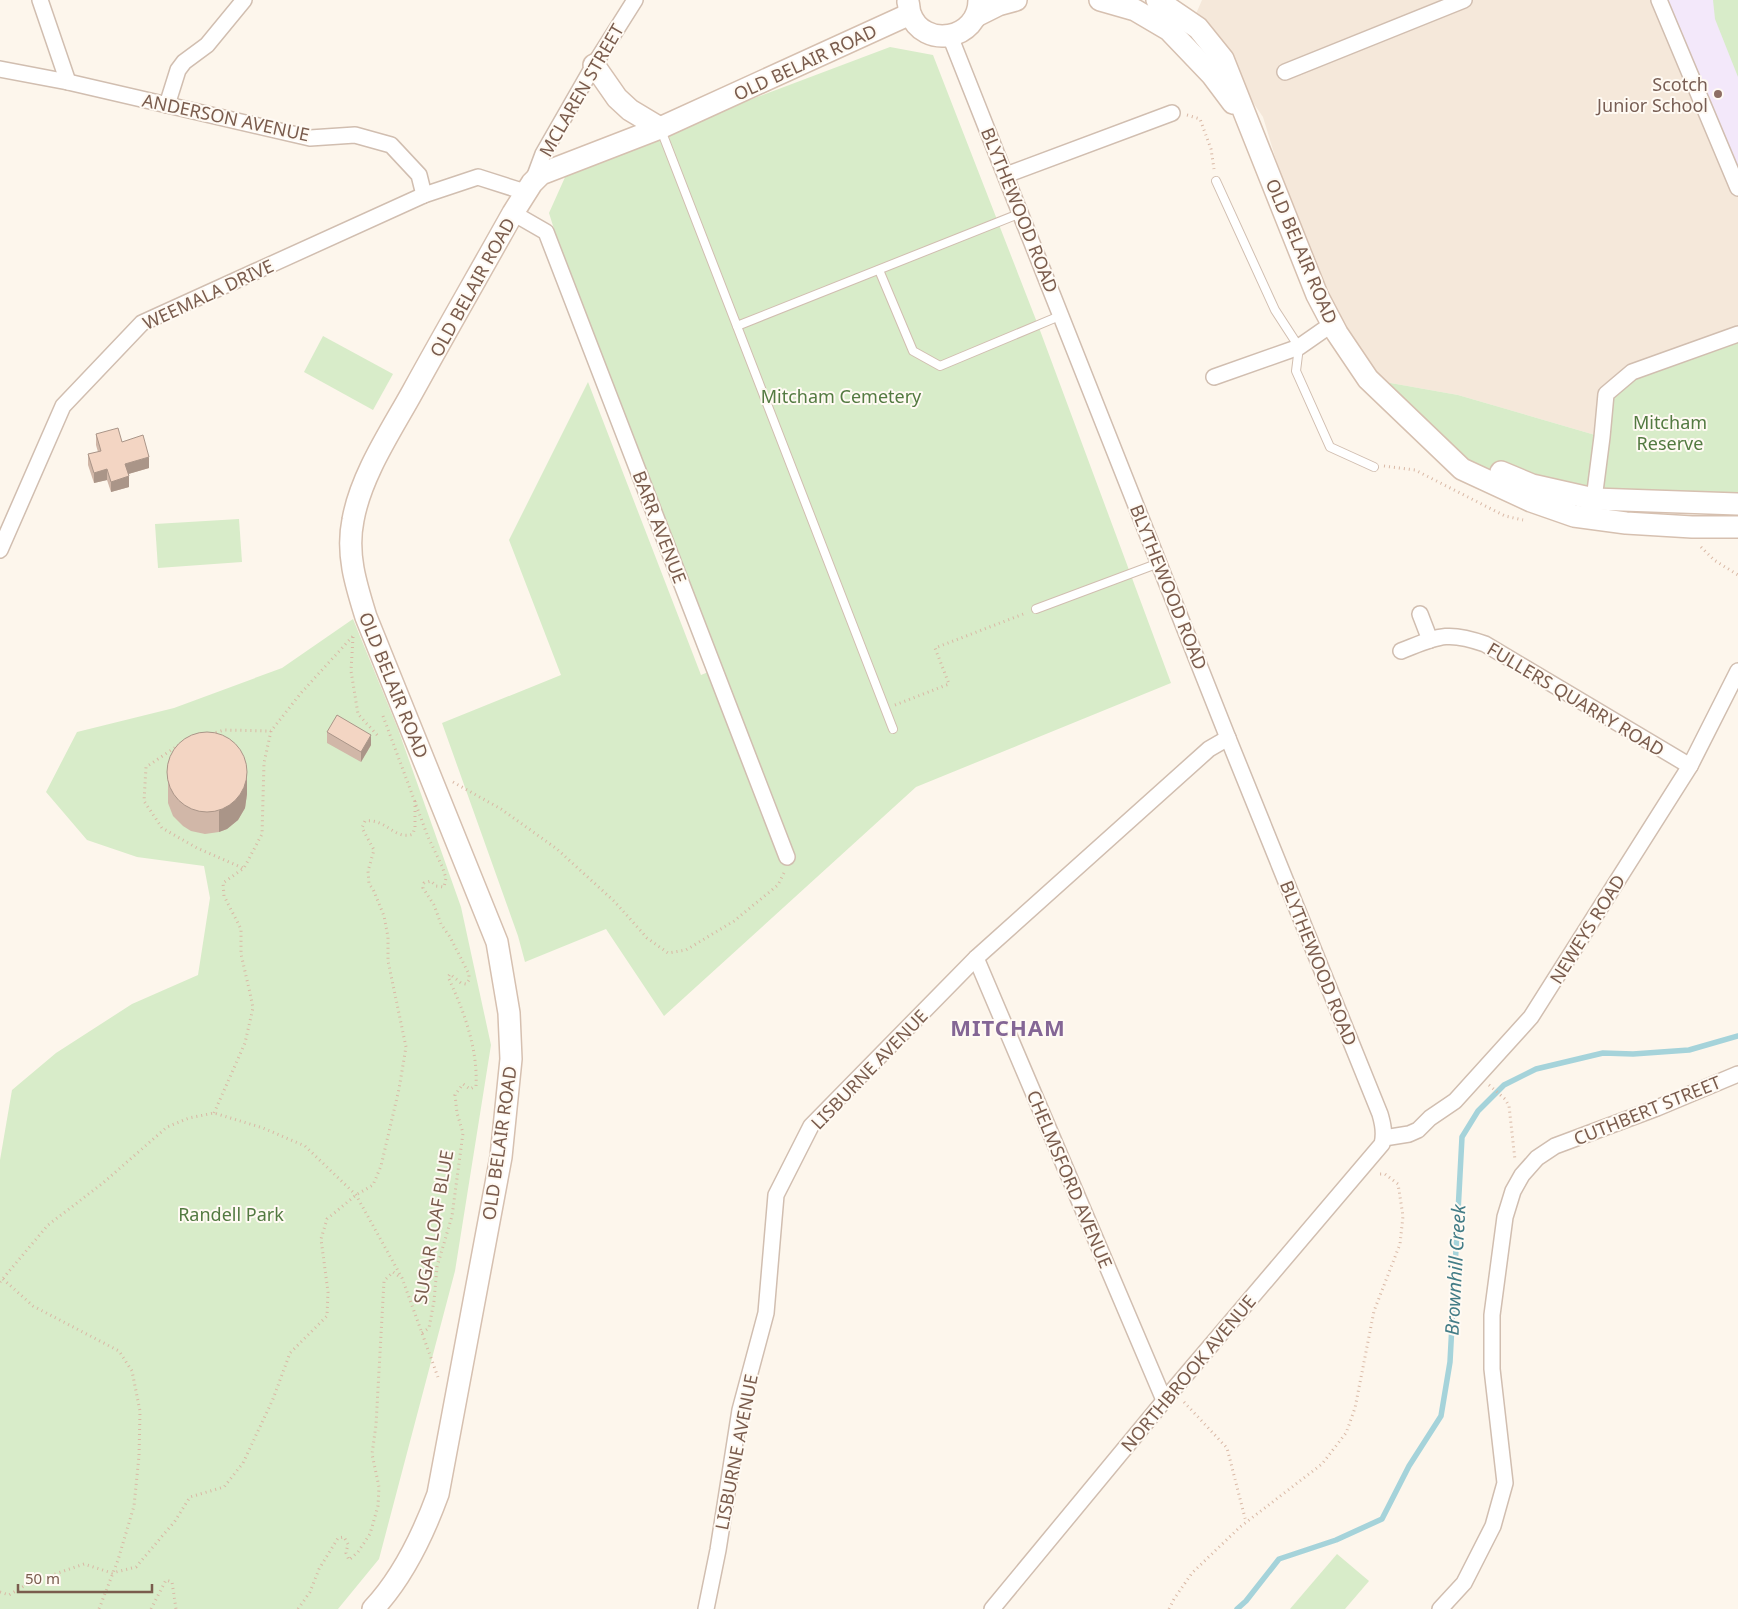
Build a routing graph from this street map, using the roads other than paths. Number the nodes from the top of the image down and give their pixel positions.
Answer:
1 (40, 0) edge
2 (244, 0) edge
3 (634, 0) edge
4 (1016, 0) edge
5 (1100, 0) edge
6 (1157, 0) edge
7 (1464, 0) edge
8 (1659, 0) edge
9 (909, 7) edge
10 (978, 8) edge
11 (950, 36) junction
12 (594, 65) junction
13 (0, 69) edge
14 (1285, 72) dead end
15 (68, 82) junction
16 (167, 105) junction
17 (1172, 113) road end
18 (1248, 123) junction
19 (660, 128) junction
20 (1006, 175) junction
21 (1216, 181) road end
22 (529, 188) junction
23 (1738, 188) edge
24 (424, 195) junction
25 (513, 213) junction
26 (1021, 214) junction
27 (879, 270) junction
28 (1062, 315) junction
29 (1332, 324) junction
30 (737, 326) junction
31 (1738, 334) edge
32 (1299, 347) junction
33 (1214, 378) dead end
34 (1374, 467) dead end
35 (1738, 504) edge
36 (1592, 508) junction
37 (1738, 527) edge
38 (0, 550) edge
39 (1159, 563) junction
40 (1036, 609) road end
41 (1420, 614) dead end
42 (1430, 640) junction
43 (1401, 651) dead end
44 (1738, 671) edge
45 (893, 729) dead end
46 (1228, 738) junction
47 (1690, 766) junction
48 (787, 857) road end
49 (976, 958) junction
50 (1738, 1074) edge
51 (1384, 1138) junction
52 (1169, 1395) junction
53 (373, 1609) edge
54 (706, 1609) edge
55 (992, 1609) edge
56 (1440, 1609) edge

1 - 15 street
2 - 16 street
3 - 12 street, MCLAREN STREET
4 - 10 main road
5 - 18 main road, OLD BELAIR ROAD
6 - 18 main road, OLD BELAIR ROAD
7 - 14 street
8 - 23 street
9 - 11 main road
9 - 19 main road, OLD BELAIR ROAD
10 - 11 main road
11 - 20 street, BLYTHEWOOD ROAD
12 - 19 main road
12 - 22 street, MCLAREN STREET
13 - 15 street, ANDERSON AVENUE
15 - 16 street, ANDERSON AVENUE
16 - 24 street, ANDERSON AVENUE
17 - 20 street
18 - 29 main road, OLD BELAIR ROAD
19 - 22 main road, OLD BELAIR ROAD
19 - 30 lane
20 - 26 street, BLYTHEWOOD ROAD
21 - 32 lane
22 - 24 street, WEEMALA DRIVE
22 - 25 main road, OLD BELAIR ROAD
24 - 38 street, WEEMALA DRIVE
25 - 48 street, BARR AVENUE
25 - 53 main road, OLD BELAIR ROAD
26 - 27 lane
26 - 28 street, BLYTHEWOOD ROAD
27 - 28 lane
27 - 30 lane
28 - 39 street, BLYTHEWOOD ROAD
29 - 32 street
29 - 36 main road, OLD BELAIR ROAD
30 - 45 lane
31 - 36 street
32 - 33 street
32 - 34 lane
35 - 36 main road, OLD BELAIR ROAD
36 - 37 main road, OLD BELAIR ROAD
39 - 40 lane
39 - 46 street, BLYTHEWOOD ROAD
41 - 42 street
42 - 43 street, FULLERS QUARRY ROAD
42 - 47 street, FULLERS QUARRY ROAD
44 - 47 street, NEWEYS ROAD
46 - 49 street, LISBURNE AVENUE
46 - 51 street, BLYTHEWOOD ROAD
47 - 51 street, NEWEYS ROAD
49 - 52 street, CHELMSFORD AVENUE
49 - 54 street, LISBURNE AVENUE
50 - 56 street, CUTHBERT STREET
51 - 52 street, NORTHBROOK AVENUE
52 - 55 street, NORTHBROOK AVENUE

